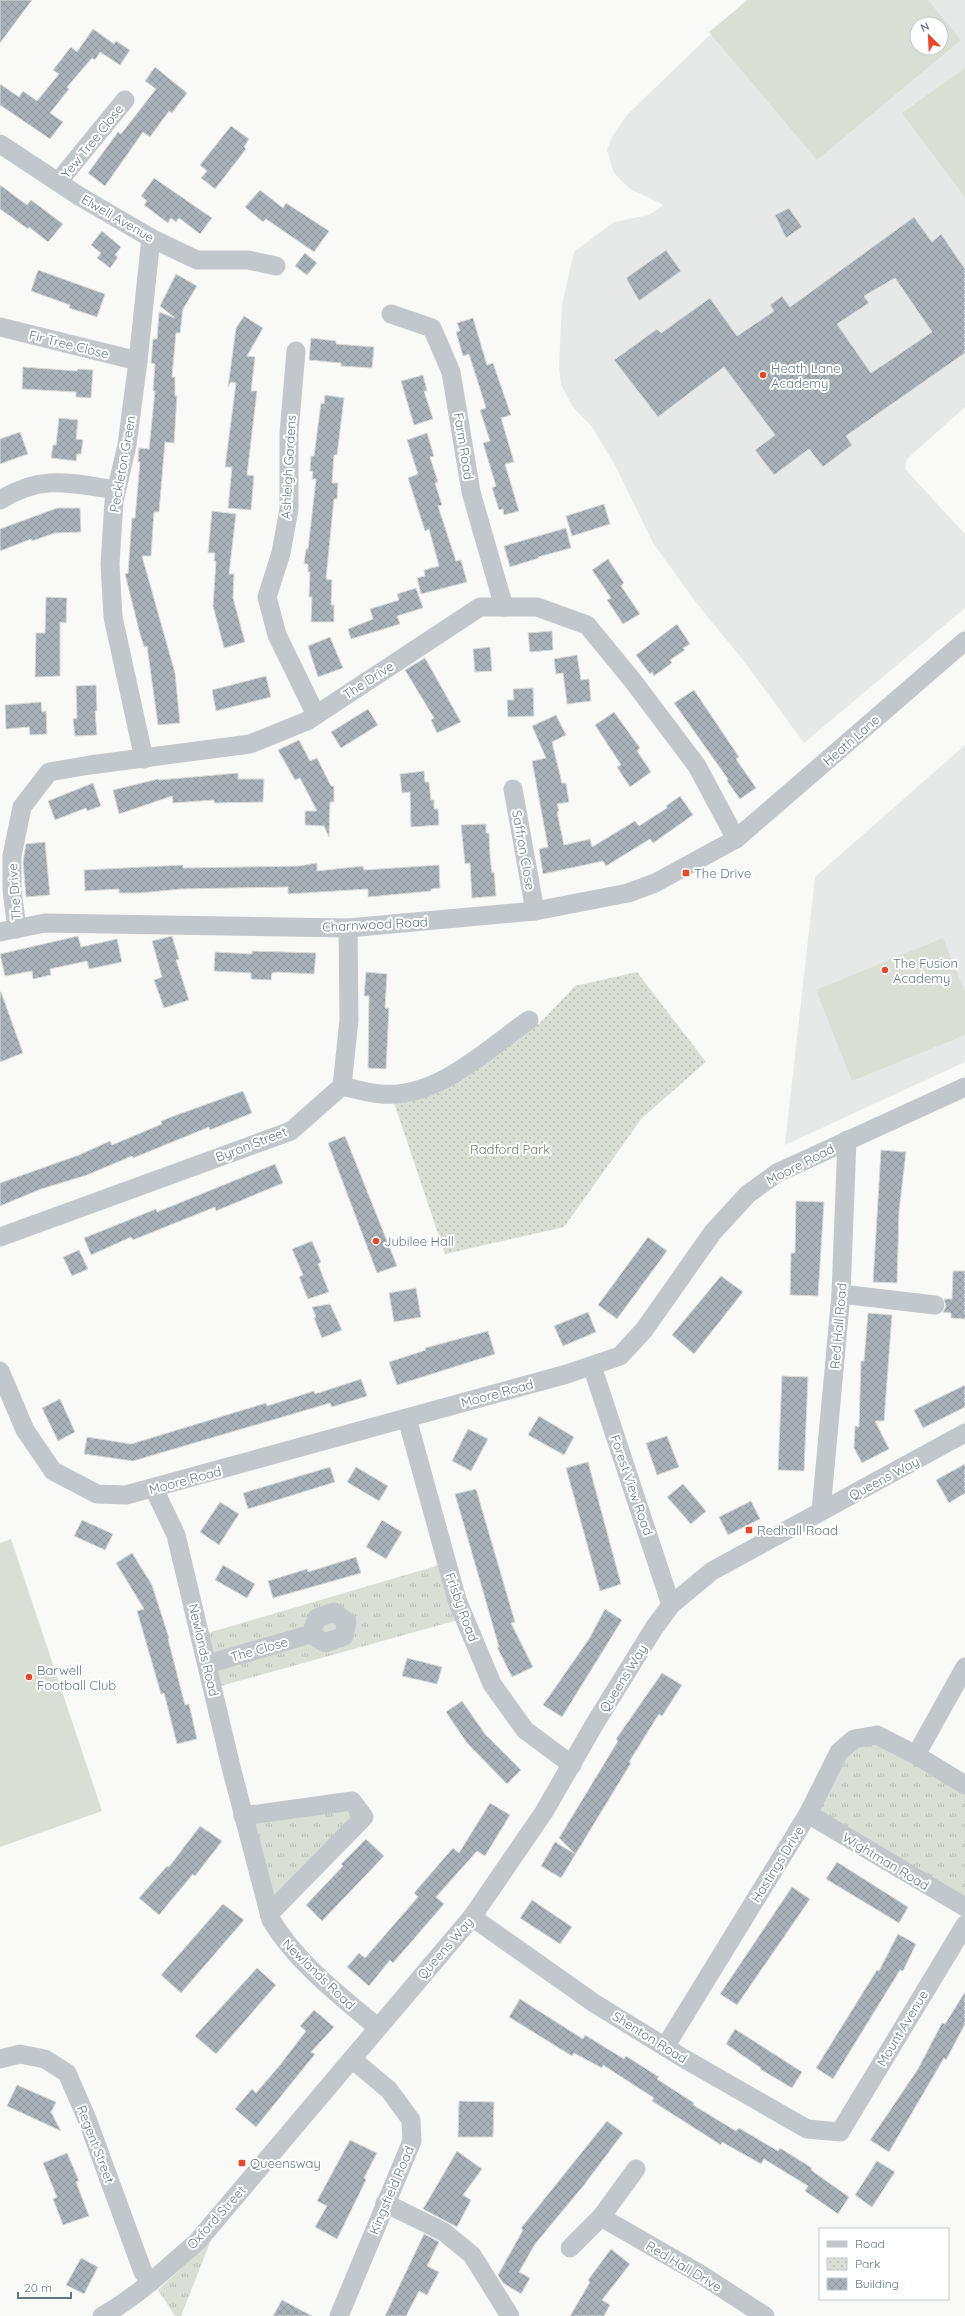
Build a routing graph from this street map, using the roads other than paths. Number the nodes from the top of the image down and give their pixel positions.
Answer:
1 (125, 100) dead end
2 (0, 144) edge
3 (58, 182) junction
4 (151, 238) junction
5 (276, 266) dead end
6 (391, 314) dead end
7 (0, 327) edge
8 (296, 351) dead end
9 (138, 362) junction
10 (116, 490) junction
11 (0, 500) edge
12 (504, 607) junction
13 (965, 641) edge
14 (316, 714) junction
15 (144, 759) junction
16 (513, 789) dead end
17 (736, 839) junction
18 (535, 911) junction
19 (348, 928) junction
20 (9, 931) edge
21 (529, 1020) dead end
22 (342, 1086) junction
23 (965, 1087) edge
24 (847, 1140) junction
25 (0, 1237) edge
26 (841, 1294) junction
27 (935, 1305) dead end
28 (592, 1366) junction
29 (0, 1370) edge
30 (407, 1418) junction
31 (965, 1433) edge
32 (154, 1489) junction
33 (821, 1511) junction
34 (671, 1604) junction
35 (311, 1634) dead end
36 (208, 1664) junction
37 (965, 1667) edge
38 (916, 1755) junction
39 (572, 1765) junction
40 (965, 1785) edge
41 (808, 1814) junction
42 (244, 1816) junction
43 (965, 1907) edge
44 (269, 1914) junction
45 (472, 1917) junction
46 (965, 1925) edge
47 (377, 2027) junction
48 (665, 2047) junction
49 (0, 2059) edge
50 (352, 2059) junction
51 (840, 2132) joint
52 (636, 2168) dead end
53 (385, 2203) junction
54 (601, 2217) junction
55 (570, 2248) dead end
56 (151, 2282) junction
57 (102, 2316) edge
58 (339, 2316) edge
59 (510, 2316) edge
60 (765, 2316) edge

1 - 3 street, Yew Tree Close
2 - 3 street, Elwell Avenue
3 - 4 street, Elwell Avenue
4 - 5 street, Elwell Avenue
4 - 9 street, Peckleton Green
6 - 12 street, Farm Road
7 - 9 street, Fir Tree Close
8 - 14 street, Ashleigh Gardens
9 - 10 street, Peckleton Green
10 - 11 street
10 - 15 street, Peckleton Green
12 - 14 street, The Drive
12 - 17 street, The Drive
13 - 17 street, Heath Lane
14 - 15 street, The Drive
15 - 20 street, The Drive
16 - 18 street, Saffron Close
17 - 18 street, Charnwood Road
18 - 19 street, Charnwood Road
19 - 20 street, Charnwood Road
19 - 22 street
21 - 22 street
22 - 25 street, Byron Street
23 - 24 street, Moore Road
24 - 26 street, Red Hall Road
24 - 28 street, Moore Road
26 - 27 street
26 - 33 street, Red Hall Road
28 - 30 street, Moore Road
28 - 34 street, Forest View Road
29 - 32 street, Moore Road
30 - 32 street, Moore Road
30 - 39 street, Frisby Road
31 - 33 street, Queens Way
32 - 36 street, Newlands Road
33 - 34 street, Queens Way
34 - 39 street, Queens Way
35 - 36 street, The Close
36 - 42 street, Newlands Road
37 - 38 street
38 - 40 street
38 - 41 street, Hastings Drive
39 - 45 street, Queens Way
41 - 43 street, Wightman Road
41 - 48 street, Hastings Drive
42 - 44 street, Newlands Road
42 - 44 street
44 - 47 street, Newlands Road
45 - 47 street, Queens Way
45 - 48 street, Shenton Road
46 - 51 street, Mount Avenue
47 - 50 street, Oxford Street
48 - 51 street, Shenton Road
49 - 56 street, Regent Street
50 - 53 street, Kingsfield Road
50 - 56 street, Oxford Street
52 - 54 street
53 - 58 street, Kingsfield Road
53 - 59 street
54 - 55 street
54 - 60 street, Red Hall Drive
56 - 57 street, Oxford Street

